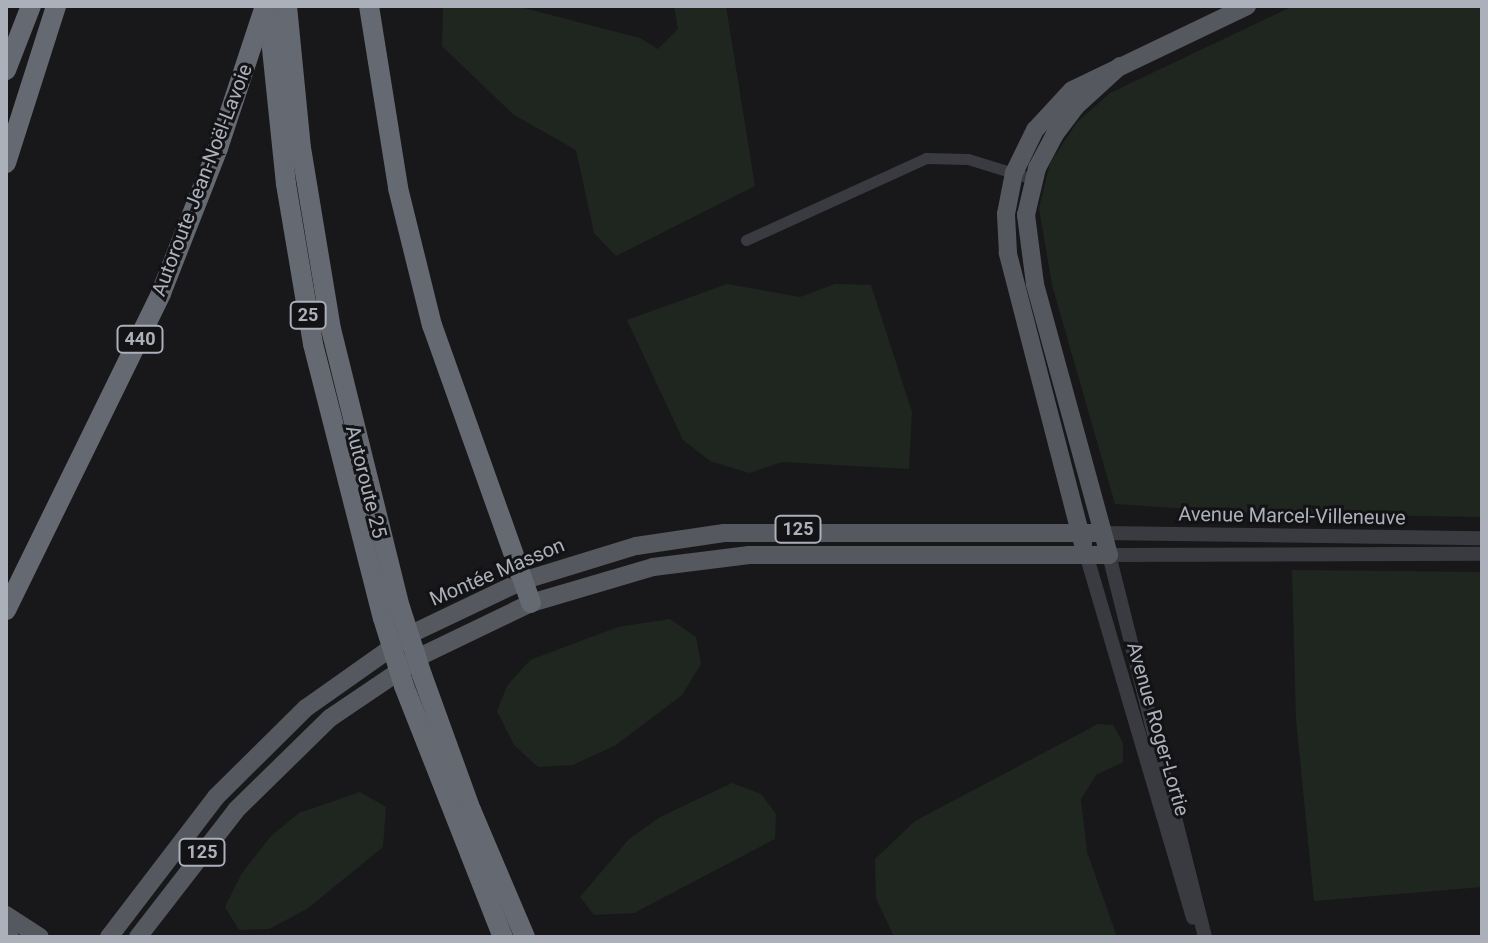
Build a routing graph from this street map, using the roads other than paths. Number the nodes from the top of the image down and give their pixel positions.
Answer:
1 (31, 6) edge
2 (56, 6) edge
3 (266, 6) edge
4 (287, 6) edge
5 (369, 6) edge
6 (1247, 6) edge
7 (1120, 66) junction
8 (6, 70) edge
9 (6, 163) edge
10 (1014, 173) junction
11 (1033, 179) junction
12 (746, 240) dead end
13 (1080, 532) junction
14 (1102, 533) junction
15 (1482, 538) edge
16 (1086, 554) junction
17 (1482, 554) edge
18 (1109, 555) junction
19 (522, 581) junction
20 (531, 603) junction
21 (6, 610) edge
22 (392, 612) junction
23 (6, 915) edge
24 (506, 927) edge
25 (40, 937) edge
26 (109, 937) edge
27 (138, 937) edge
28 (525, 937) edge
29 (1202, 937) edge

1 - 8 highway
2 - 9 highway
3 - 21 highway, Autoroute Jean-Noël-Lavoie / 440
3 - 22 highway, Autoroute 25 / 25
4 - 22 highway, Autoroute 25 / 25
5 - 19 highway
6 - 7 main road
7 - 10 main road
7 - 11 main road
10 - 11 street
10 - 12 street
10 - 13 main road
11 - 14 main road
13 - 14 main road, Montée Masson
13 - 16 main road, Avenue Roger-Lortie
13 - 19 main road, Montée Masson / 125
14 - 15 street, Avenue Marcel-Villeneuve
14 - 18 main road, Avenue Roger-Lortie
16 - 18 main road, Montée Masson / 125
16 - 20 main road, Montée Masson / 125
16 - 29 street, Avenue Roger-Lortie
17 - 18 street, Avenue Marcel-Villeneuve
18 - 29 street, Avenue Roger-Lortie
19 - 20 highway
19 - 26 main road, Montée Masson / 125
20 - 27 main road, Montée Masson / 125
22 - 24 highway, Autoroute 25 / 25, bridge
23 - 25 main road
24 - 28 highway, Autoroute 25 / 25

